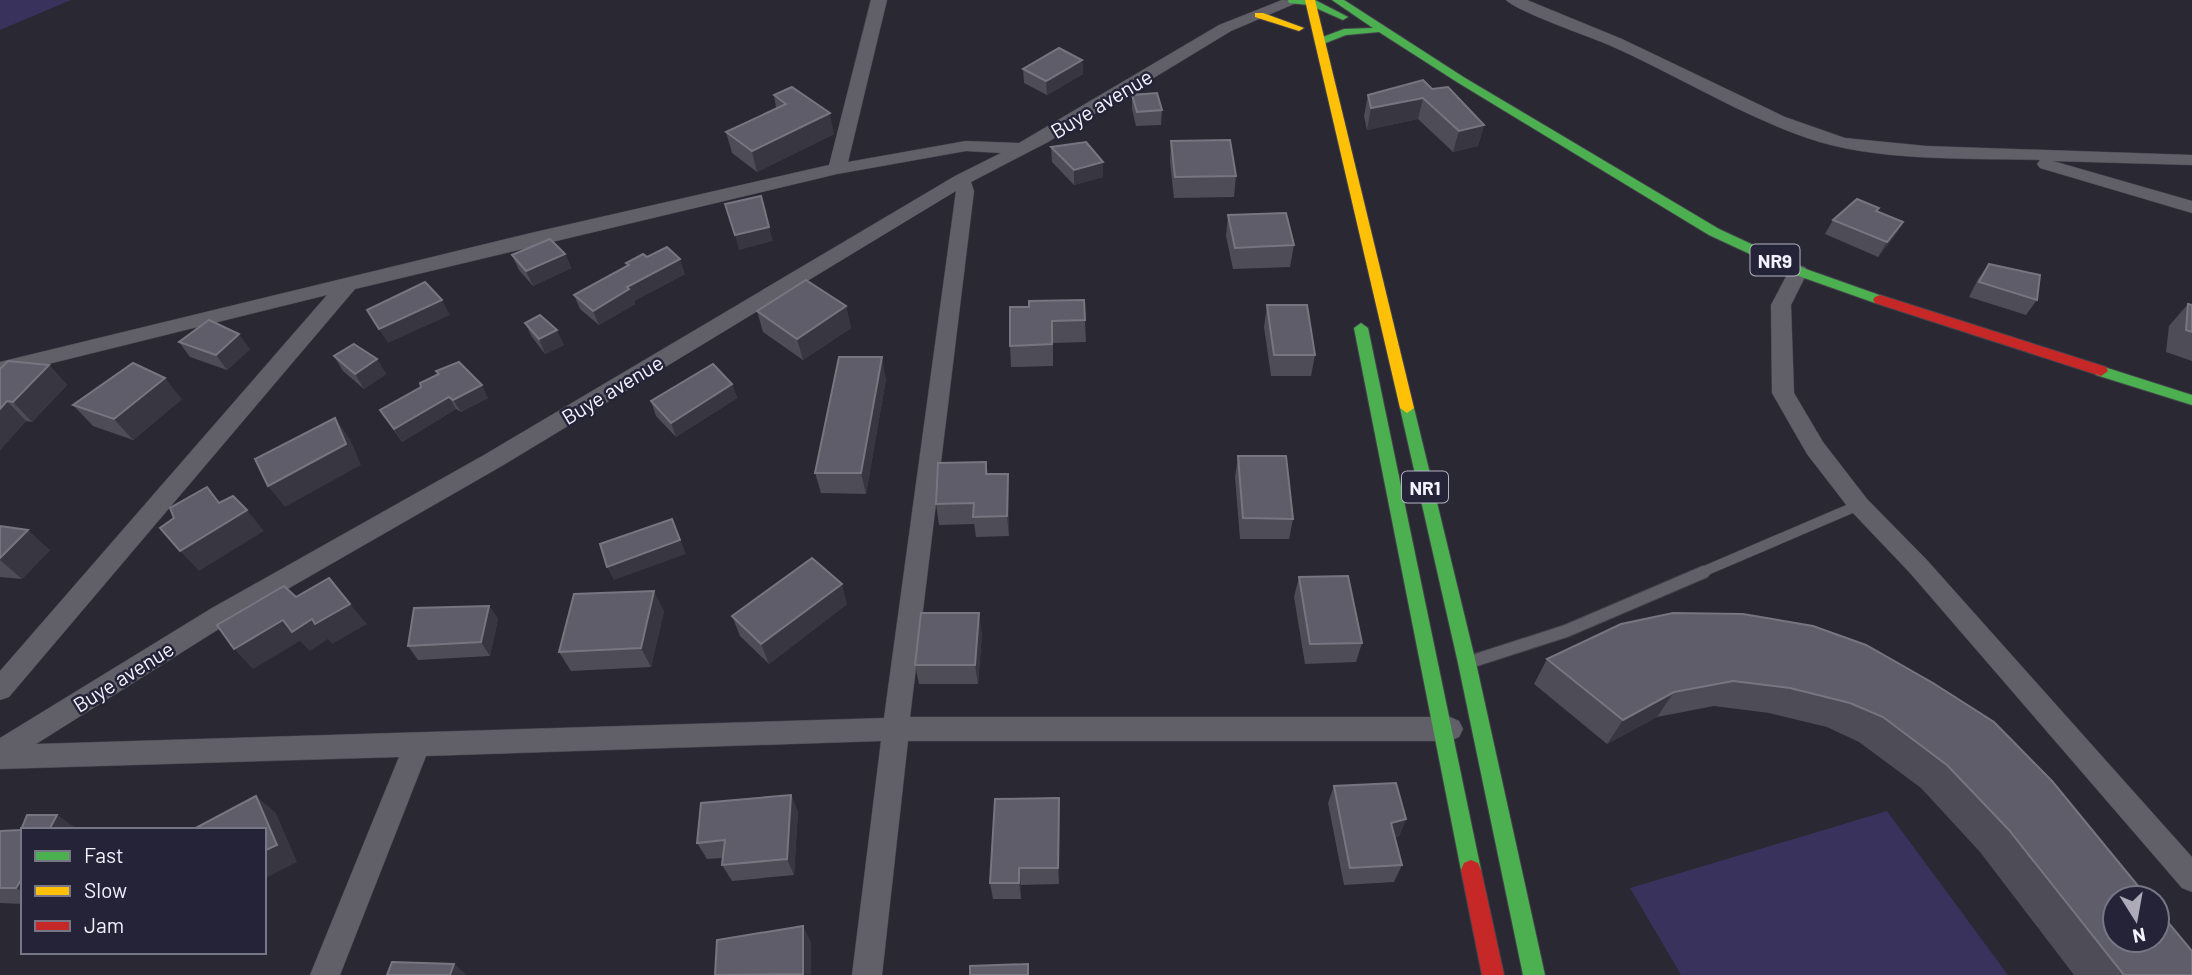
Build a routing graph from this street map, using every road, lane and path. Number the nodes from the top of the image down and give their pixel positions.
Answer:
1 (879, 0) edge
2 (1293, 0) edge
3 (1337, 0) edge
4 (1514, 0) edge
5 (1310, 1) edge
6 (1259, 8) edge
7 (1299, 28) junction
8 (1374, 32) junction
9 (1394, 39) junction
10 (1319, 42) junction
11 (1303, 48) dead end
12 (1312, 92) dead end
13 (1331, 92) junction
14 (1022, 148) junction
15 (2024, 156) junction
16 (2192, 160) edge
17 (837, 169) junction
18 (961, 180) junction
19 (2192, 207) edge
20 (1798, 271) junction
21 (349, 283) junction
22 (1357, 310) dead end
23 (0, 369) edge
24 (2192, 400) edge
25 (1859, 505) junction
26 (1449, 663) junction
27 (0, 689) edge
28 (896, 729) junction
29 (1444, 729) junction
30 (1481, 729) junction
31 (416, 745) junction
32 (0, 752) edge
33 (0, 758) edge
34 (2192, 878) edge
35 (325, 975) edge
36 (867, 975) edge
37 (1493, 975) edge
38 (1534, 975) edge

1 - 17 street
2 - 5 main road, NR9
2 - 6 street
2 - 7 main road
3 - 9 main road, NR9
4 - 15 street
5 - 8 main road, NR9
5 - 10 main road, NR1
6 - 7 main road
6 - 14 street, Buye avenue
7 - 11 main road
8 - 9 main road, NR9
8 - 10 main road
9 - 20 main road, NR9
10 - 13 main road, NR1
12 - 13 main road
13 - 26 main road, NR1
14 - 17 street
14 - 18 street, Buye avenue
15 - 16 street
15 - 19 street
17 - 21 street
18 - 28 street
18 - 32 street, Buye avenue
20 - 24 main road, NR9
20 - 25 street
21 - 23 street
21 - 27 street
22 - 26 main road, NR1
25 - 26 lane
25 - 34 street
26 - 29 main road, NR1
26 - 30 main road, NR1
28 - 29 street
28 - 31 street
28 - 36 street
29 - 30 street
29 - 37 main road, NR1
30 - 38 main road, NR1
31 - 33 street
31 - 35 street

